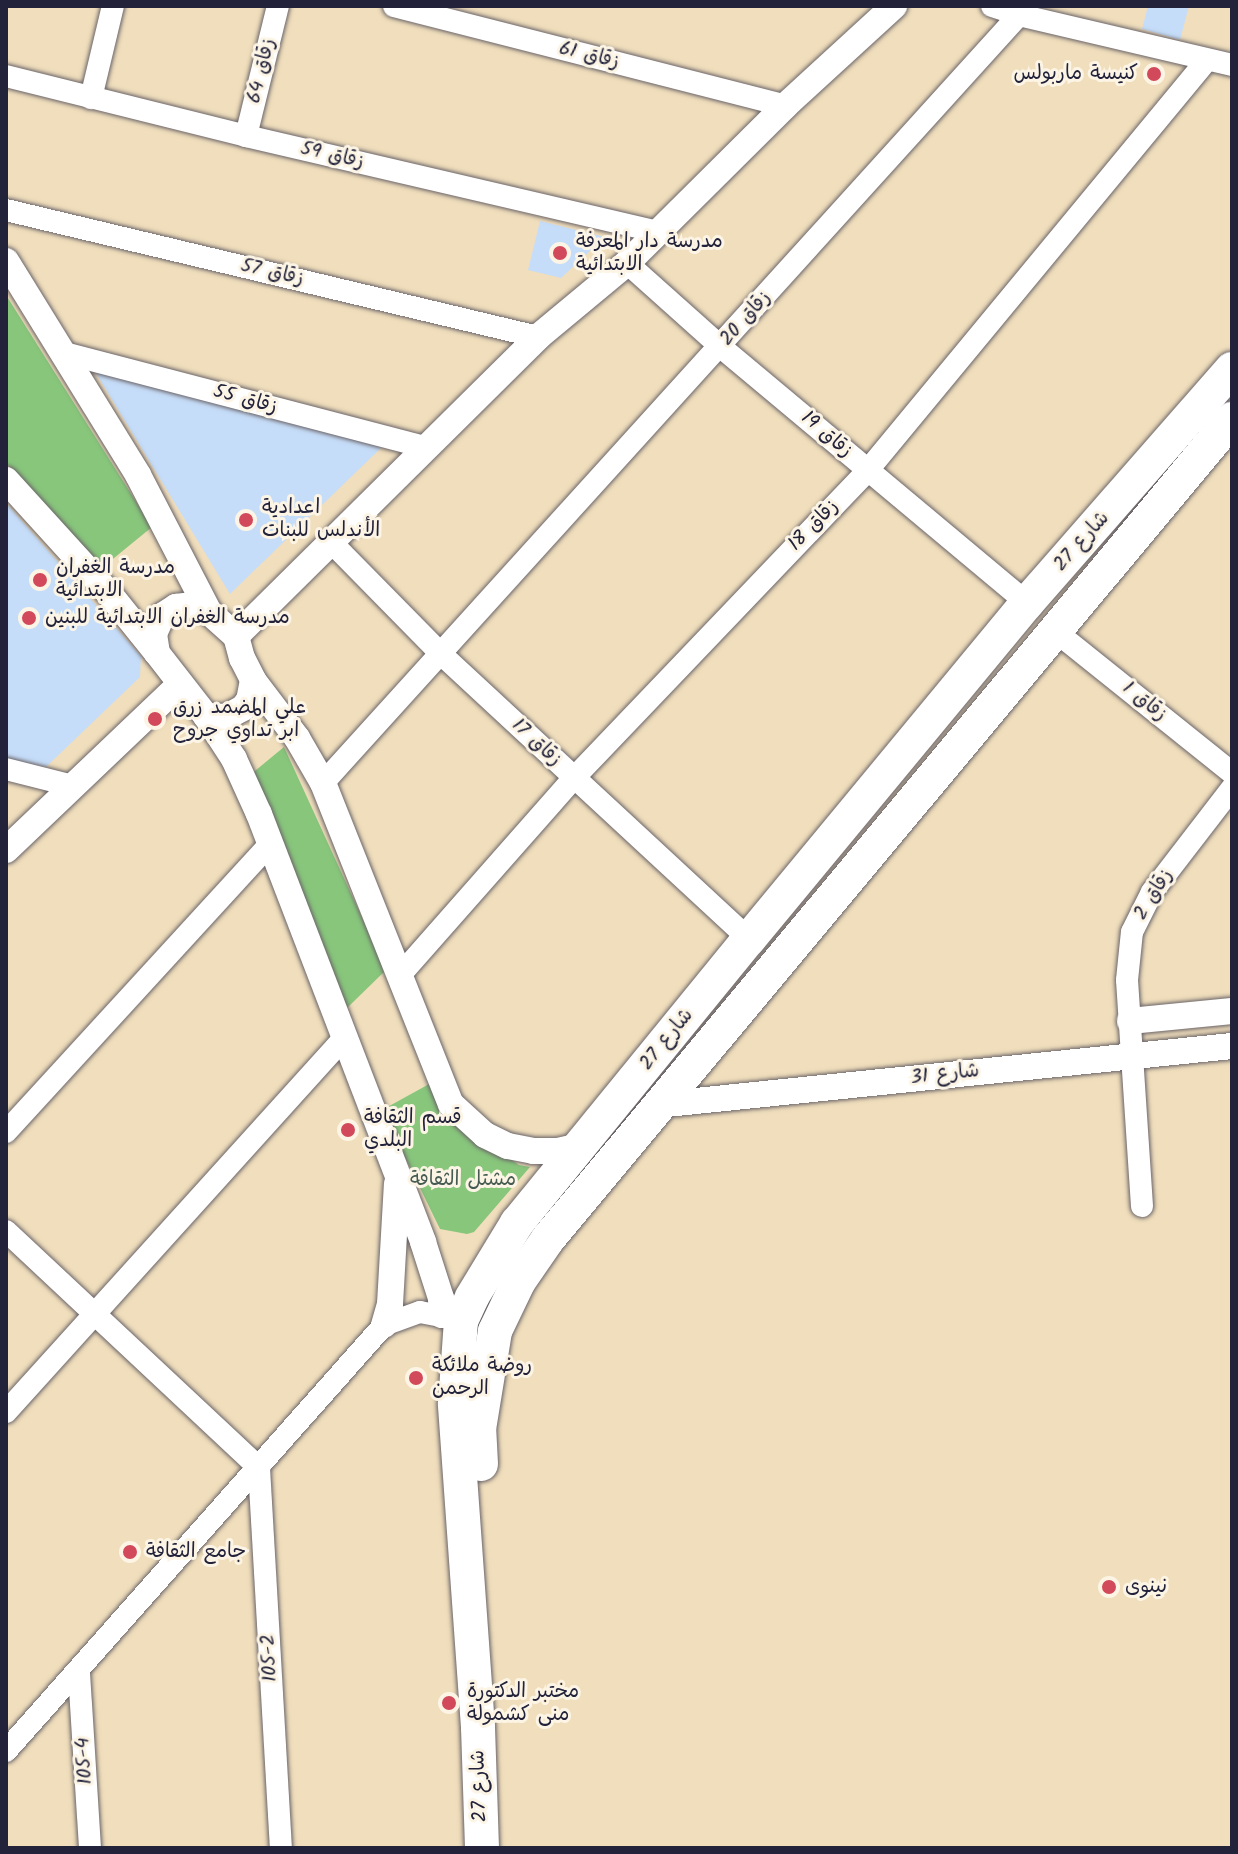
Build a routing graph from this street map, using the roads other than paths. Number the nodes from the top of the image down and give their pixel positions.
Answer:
1 (113, 6) edge
2 (278, 6) edge
3 (394, 6) edge
4 (894, 6) edge
5 (992, 6) edge
6 (1019, 15) junction
7 (1207, 60) junction
8 (1232, 65) edge
9 (6, 76) edge
10 (91, 98) junction
11 (785, 106) junction
12 (246, 136) junction
13 (6, 210) edge
14 (659, 232) junction
15 (6, 261) edge
16 (627, 263) junction
17 (538, 337) junction
18 (721, 347) junction
19 (64, 353) junction
20 (1232, 369) edge
21 (1232, 419) edge
22 (426, 447) junction
23 (868, 470) junction
24 (6, 480) edge
25 (330, 541) junction
26 (175, 546) junction
27 (108, 592) junction
28 (1027, 603) junction
29 (209, 612) junction
30 (165, 614) junction
31 (1055, 631) junction
32 (236, 636) junction
33 (157, 653) junction
34 (440, 653) junction
35 (253, 680) junction
36 (179, 685) junction
37 (206, 716) junction
38 (6, 769) edge
39 (1232, 773) edge
40 (573, 779) junction
41 (323, 783) junction
42 (73, 786) junction
43 (1232, 788) edge
44 (840, 831) junction
45 (268, 846) junction
46 (6, 850) edge
47 (869, 854) junction
48 (749, 939) junction
49 (401, 974) junction
50 (1232, 1011) edge
51 (1130, 1021) junction
52 (344, 1038) junction
53 (1232, 1046) edge
54 (1134, 1056) junction
55 (657, 1105) junction
56 (6, 1132) edge
57 (583, 1145) junction
58 (397, 1180) junction
59 (1142, 1206) dead end
60 (6, 1231) edge
61 (97, 1315) junction
62 (451, 1318) junction
63 (384, 1325) junction
64 (6, 1412) edge
65 (259, 1468) junction
66 (79, 1673) junction
67 (6, 1751) edge
68 (90, 1848) edge
69 (281, 1848) edge
70 (482, 1848) edge
71 (505, 1848) edge

1 - 10 street
2 - 12 street, زقاق 64
3 - 11 street, زقاق 61
4 - 11 street
5 - 6 street
6 - 7 street
6 - 18 street, زقاق 20
7 - 8 street
7 - 23 street, زقاق 18
9 - 10 street, زقاق 59
10 - 12 street, زقاق 59
11 - 14 street
12 - 14 street, زقاق 59
13 - 17 street, زقاق 57
14 - 16 street
15 - 19 street
16 - 17 street
16 - 18 street, زقاق 19
17 - 22 street
18 - 23 street, زقاق 19
18 - 34 street, زقاق 20
19 - 22 street, زقاق 55
19 - 26 street
20 - 28 main road, شارع 27
21 - 31 main road, شارع 27
22 - 25 street
23 - 28 street, زقاق 19
23 - 40 street, زقاق 18
24 - 27 street
25 - 32 street
25 - 34 street, زقاق 17
26 - 29 street
26 - 30 street
27 - 30 street
27 - 33 street
28 - 44 main road, شارع 27
29 - 30 street
29 - 32 street
30 - 33 street
31 - 39 street, زقاق 1
31 - 47 main road, شارع 27
32 - 35 street
33 - 36 street
34 - 40 street, زقاق 17
34 - 41 street, زقاق 20
35 - 37 street
35 - 41 street
36 - 37 street
36 - 42 street
37 - 45 street
38 - 42 street
40 - 48 street, زقاق 17
40 - 49 street, زقاق 18
41 - 49 street
42 - 46 street
43 - 51 street, زقاق 2
44 - 47 main road
44 - 48 main road, شارع 27
45 - 52 street
45 - 56 street
47 - 55 main road, شارع 27
48 - 57 main road, شارع 27
49 - 57 street
50 - 51 street
51 - 54 street, زقاق 2
52 - 58 street
52 - 61 street
53 - 54 street, شارع 31
54 - 55 street, شارع 31
54 - 59 street, زقاق 2
55 - 71 main road, شارع 27
57 - 62 main road, شارع 27
58 - 62 street
58 - 63 street
60 - 61 street
61 - 64 street
61 - 65 street
62 - 63 street
62 - 70 main road, شارع 27
63 - 65 street
65 - 66 street
65 - 69 street, 105-2
66 - 67 street
66 - 68 street, 105-4

